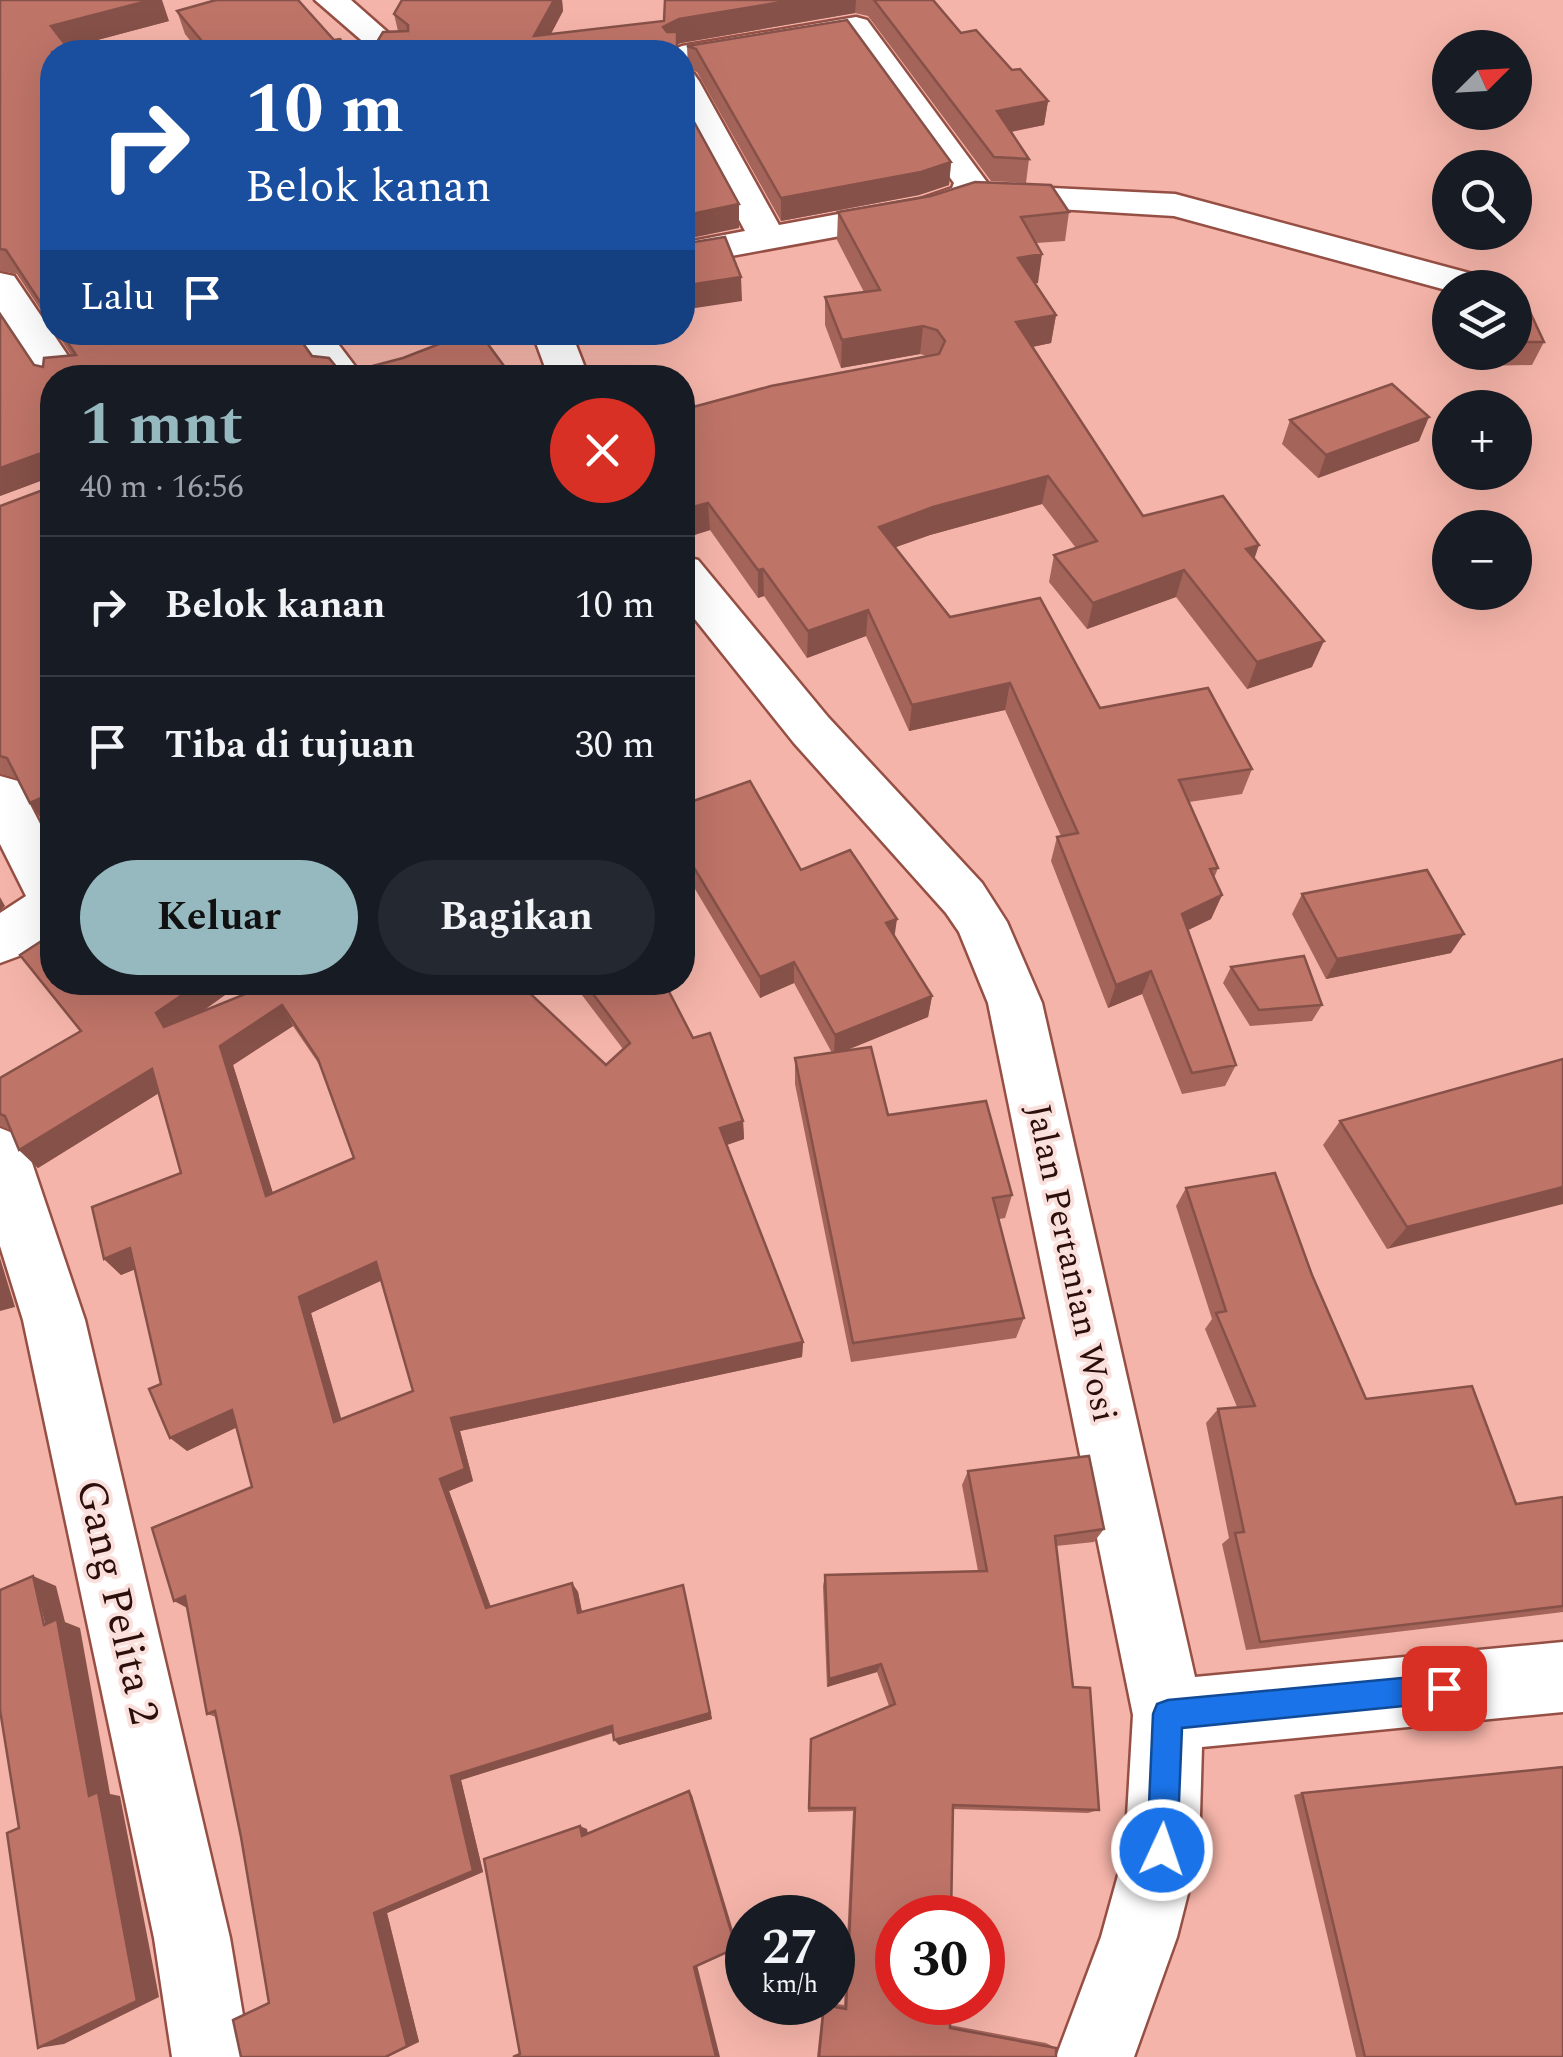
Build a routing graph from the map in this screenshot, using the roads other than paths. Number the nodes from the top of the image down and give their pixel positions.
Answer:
1 (331, 0) edge
2 (379, 40) edge
3 (695, 54) edge
4 (695, 105) edge
5 (967, 195) junction
6 (768, 239) junction
7 (695, 252) edge
8 (1432, 275) edge
9 (0, 284) edge
10 (40, 344) edge
11 (318, 345) edge
12 (334, 365) edge
13 (695, 587) edge
14 (0, 795) edge
15 (40, 873) edge
16 (40, 914) edge
17 (0, 941) edge
18 (0, 1154) edge
19 (1563, 1677) edge
20 (1168, 1714) junction
21 (211, 2057) edge
22 (1096, 2057) edge

1 - 2 street
3 - 5 street
4 - 6 street
5 - 6 street
5 - 8 street
6 - 7 street
9 - 10 street
11 - 12 street
13 - 20 street, Jalan Pertanian Wosi
14 - 15 street
16 - 17 street
18 - 21 street, Gang Pelita 2
19 - 20 street
20 - 22 street, Jalan Pertanian Wosi

